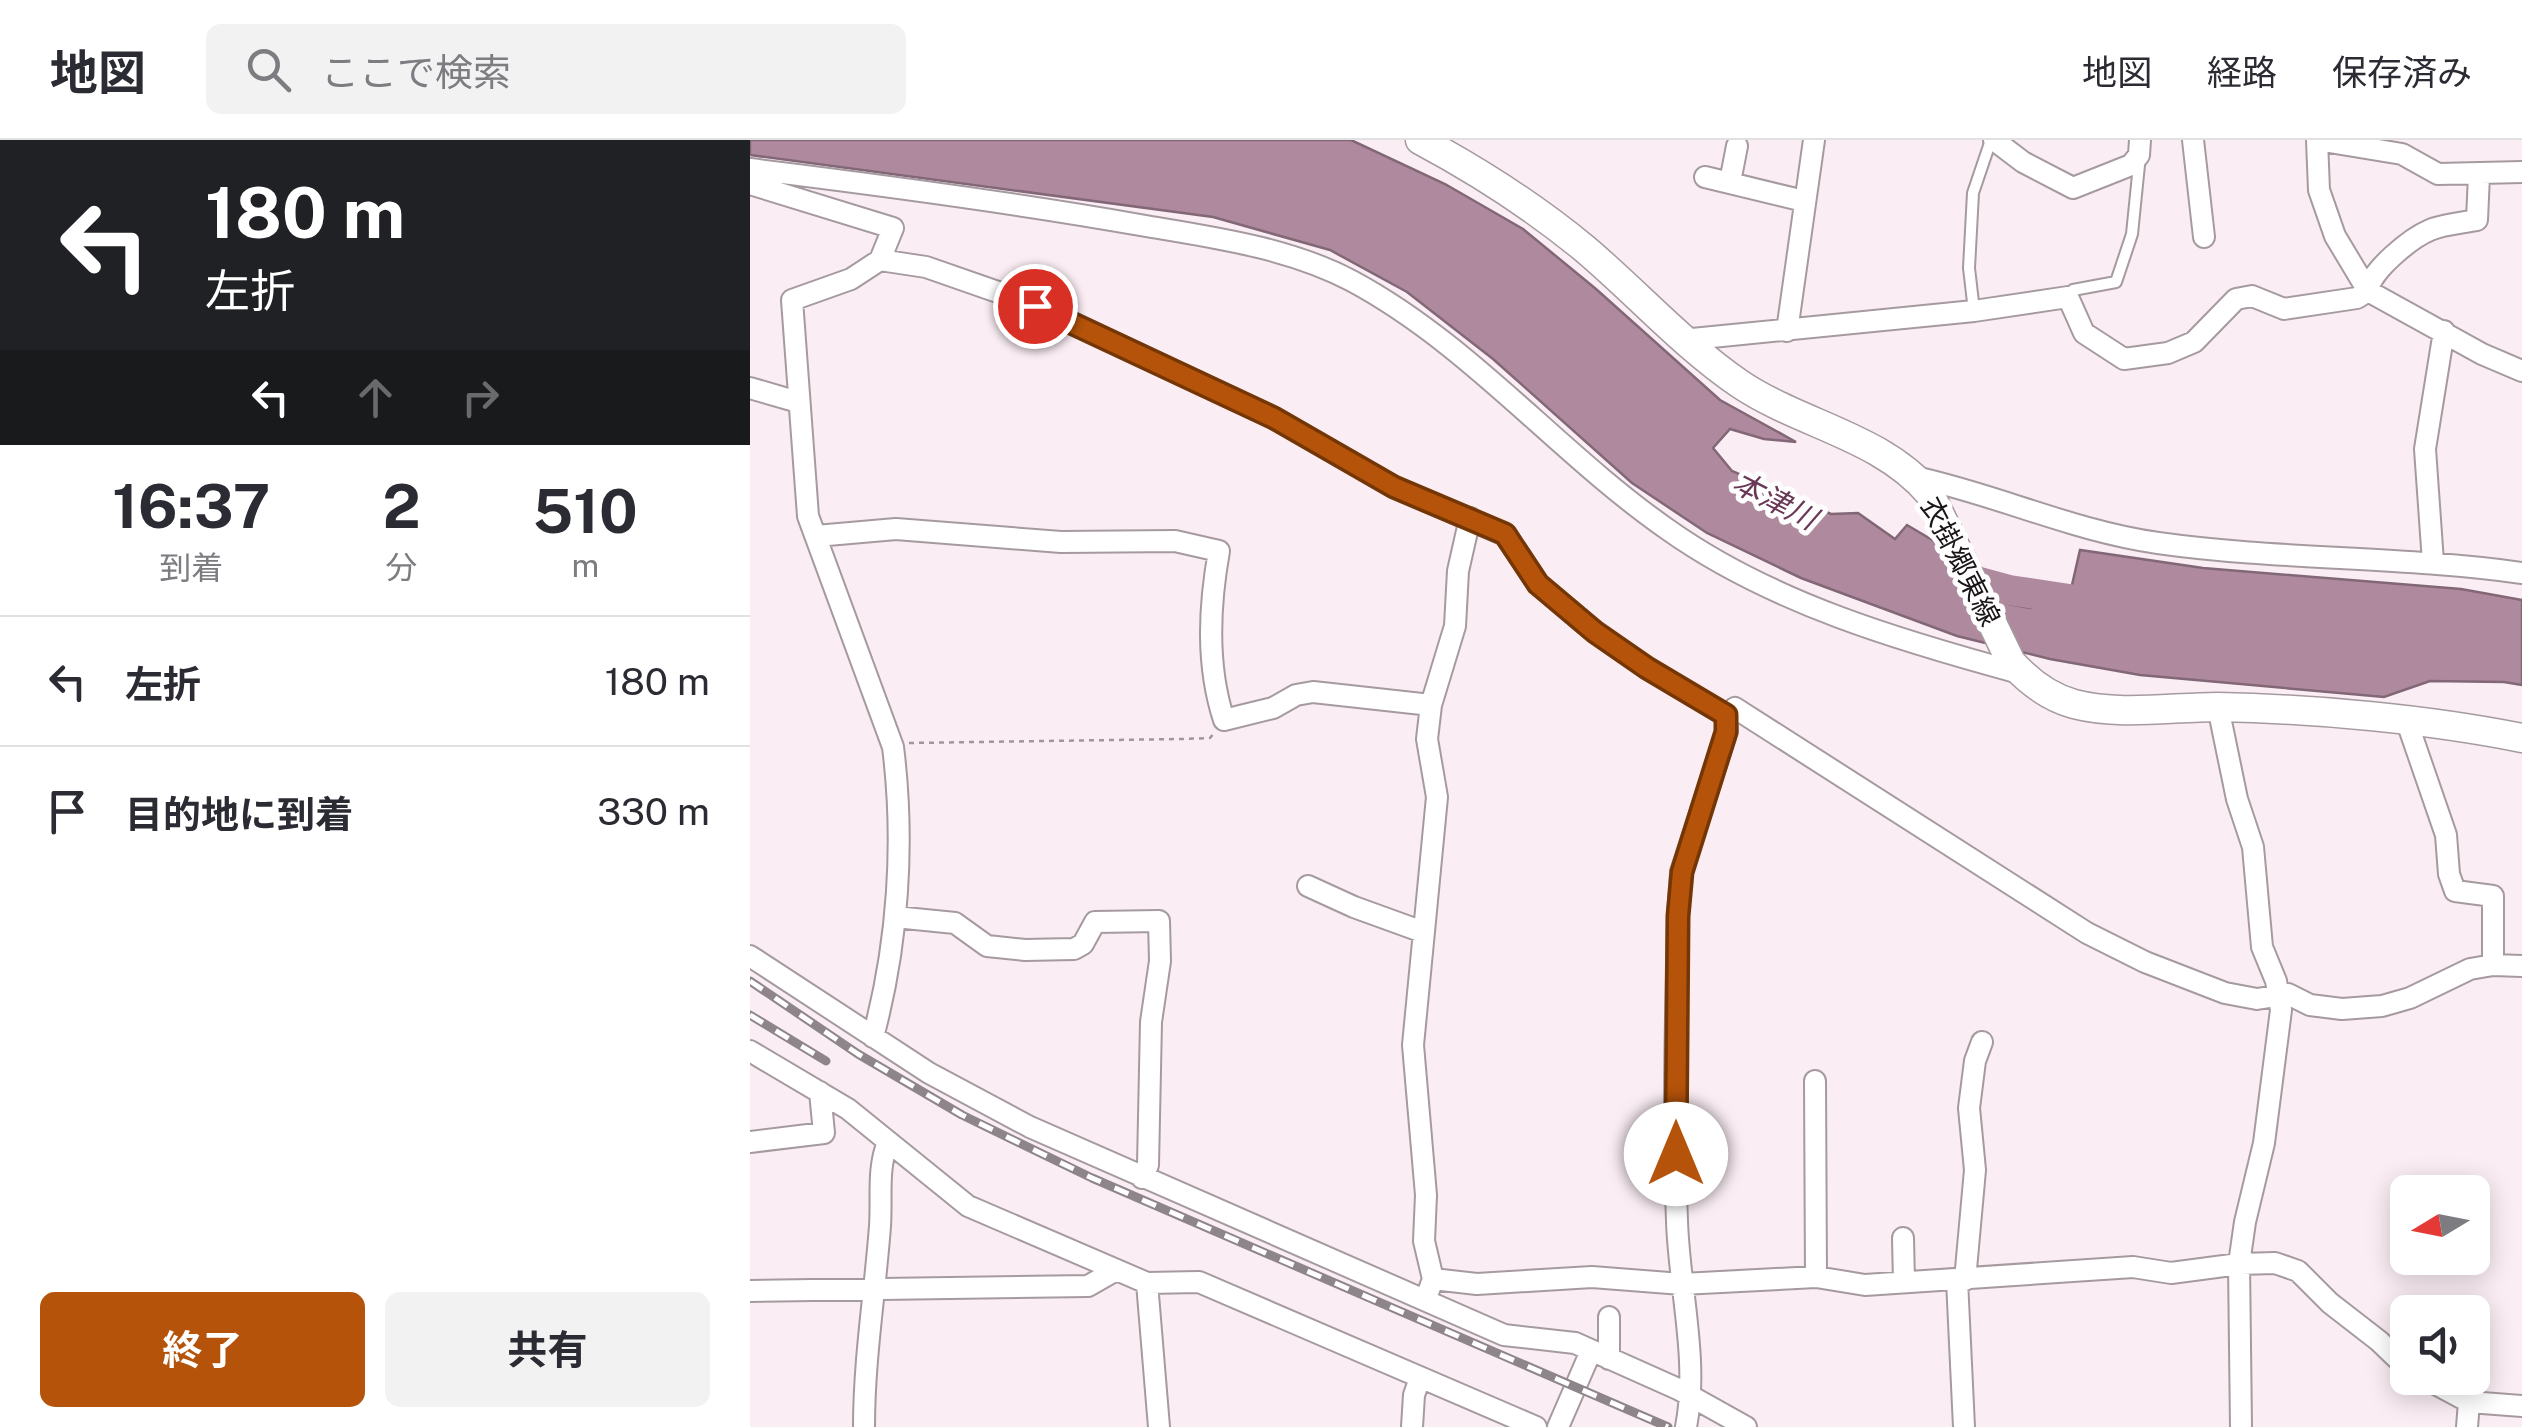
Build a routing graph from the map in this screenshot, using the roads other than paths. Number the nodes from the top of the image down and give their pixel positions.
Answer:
1 (1814, 140) edge
2 (1992, 140) edge
3 (2193, 140) edge
4 (2317, 140) edge
5 (1424, 141) edge
6 (2343, 141) edge
7 (1736, 146) dead end
8 (2138, 150) edge
9 (1465, 152) edge
10 (750, 169) edge
11 (2522, 172) edge
12 (2479, 175) junction
13 (1705, 176) dead end
14 (1730, 182) junction
15 (750, 184) edge
16 (1804, 200) junction
17 (2204, 237) dead end
18 (880, 260) junction
19 (2368, 291) junction
20 (2068, 297) junction
21 (1974, 311) junction
22 (2444, 331) junction
23 (1787, 332) junction
24 (1682, 340) junction
25 (2522, 371) edge
26 (750, 388) edge
27 (798, 402) junction
28 (1923, 485) junction
29 (1470, 518) junction
30 (816, 536) junction
31 (2432, 562) junction
32 (2522, 572) edge
33 (2017, 668) junction
34 (1431, 705) junction
35 (2218, 707) junction
36 (1726, 715) junction
37 (2406, 722) junction
38 (2522, 738) edge
39 (1308, 886) dead end
40 (895, 916) junction
41 (1423, 932) junction
42 (750, 956) edge
43 (2493, 965) junction
44 (2522, 966) edge
45 (2279, 994) junction
46 (874, 1037) junction
47 (1982, 1042) dead end
48 (750, 1051) edge
49 (1815, 1081) dead end
50 (820, 1092) junction
51 (750, 1142) edge
52 (888, 1142) junction
53 (1142, 1178) junction
54 (1903, 1238) dead end
55 (2240, 1264) junction
56 (1116, 1270) junction
57 (1816, 1278) junction
58 (1434, 1279) junction
59 (1961, 1280) junction
60 (1904, 1282) junction
61 (1147, 1283) junction
62 (1682, 1284) junction
63 (873, 1290) junction
64 (750, 1291) edge
65 (1425, 1301) junction
66 (1609, 1317) dead end
67 (2390, 1351) edge
68 (1600, 1355) junction
69 (1420, 1378) junction
70 (2456, 1395) edge
71 (1689, 1396) junction
72 (2469, 1402) junction
73 (2522, 1406) edge
74 (864, 1427) edge
75 (1159, 1427) edge
76 (1412, 1427) edge
77 (1536, 1427) edge
78 (1558, 1427) edge
79 (1686, 1427) edge
80 (1746, 1427) edge
81 (1964, 1427) edge
82 (2241, 1427) edge
83 (2467, 1427) edge

1 - 16 street
2 - 8 street
2 - 21 lane
3 - 17 street
4 - 6 street
4 - 19 street
5 - 9 main road, 衣掛郷東線
6 - 12 street
7 - 14 street
8 - 20 lane
9 - 24 main road, 衣掛郷東線
10 - 33 street
11 - 12 street
12 - 19 street
13 - 14 street
14 - 16 street
15 - 18 street
16 - 23 street
18 - 27 street
18 - 29 street
19 - 20 street
19 - 22 street
20 - 21 street
21 - 23 street
22 - 25 street
22 - 31 street
23 - 24 street
24 - 28 main road, 衣掛郷東線
26 - 27 street
27 - 30 street
28 - 31 street
28 - 33 main road, 衣掛郷東線
29 - 34 street
29 - 36 street
30 - 34 street
30 - 40 street
31 - 32 street
33 - 35 main road
34 - 41 street
35 - 37 main road
35 - 45 street
36 - 45 street
36 - 62 street
37 - 38 main road
37 - 43 street
39 - 41 street
40 - 46 street
40 - 53 street
41 - 58 street
42 - 46 street
43 - 44 street
43 - 45 street
45 - 55 street
46 - 53 street
47 - 59 street
48 - 50 street
49 - 57 street
50 - 51 street
50 - 52 street
52 - 56 street
52 - 63 street
53 - 65 street
54 - 60 street
55 - 59 street
55 - 67 street
55 - 82 street
56 - 61 street
56 - 63 street
57 - 60 street
57 - 62 street
58 - 62 street
58 - 65 street
59 - 60 street
59 - 81 street
61 - 69 street
61 - 75 street
62 - 71 street
63 - 64 street
63 - 74 street
65 - 68 street
66 - 68 street
68 - 71 street
68 - 78 street
69 - 76 street
69 - 77 street
70 - 72 street
71 - 79 street
71 - 80 street
72 - 73 street
72 - 83 street

